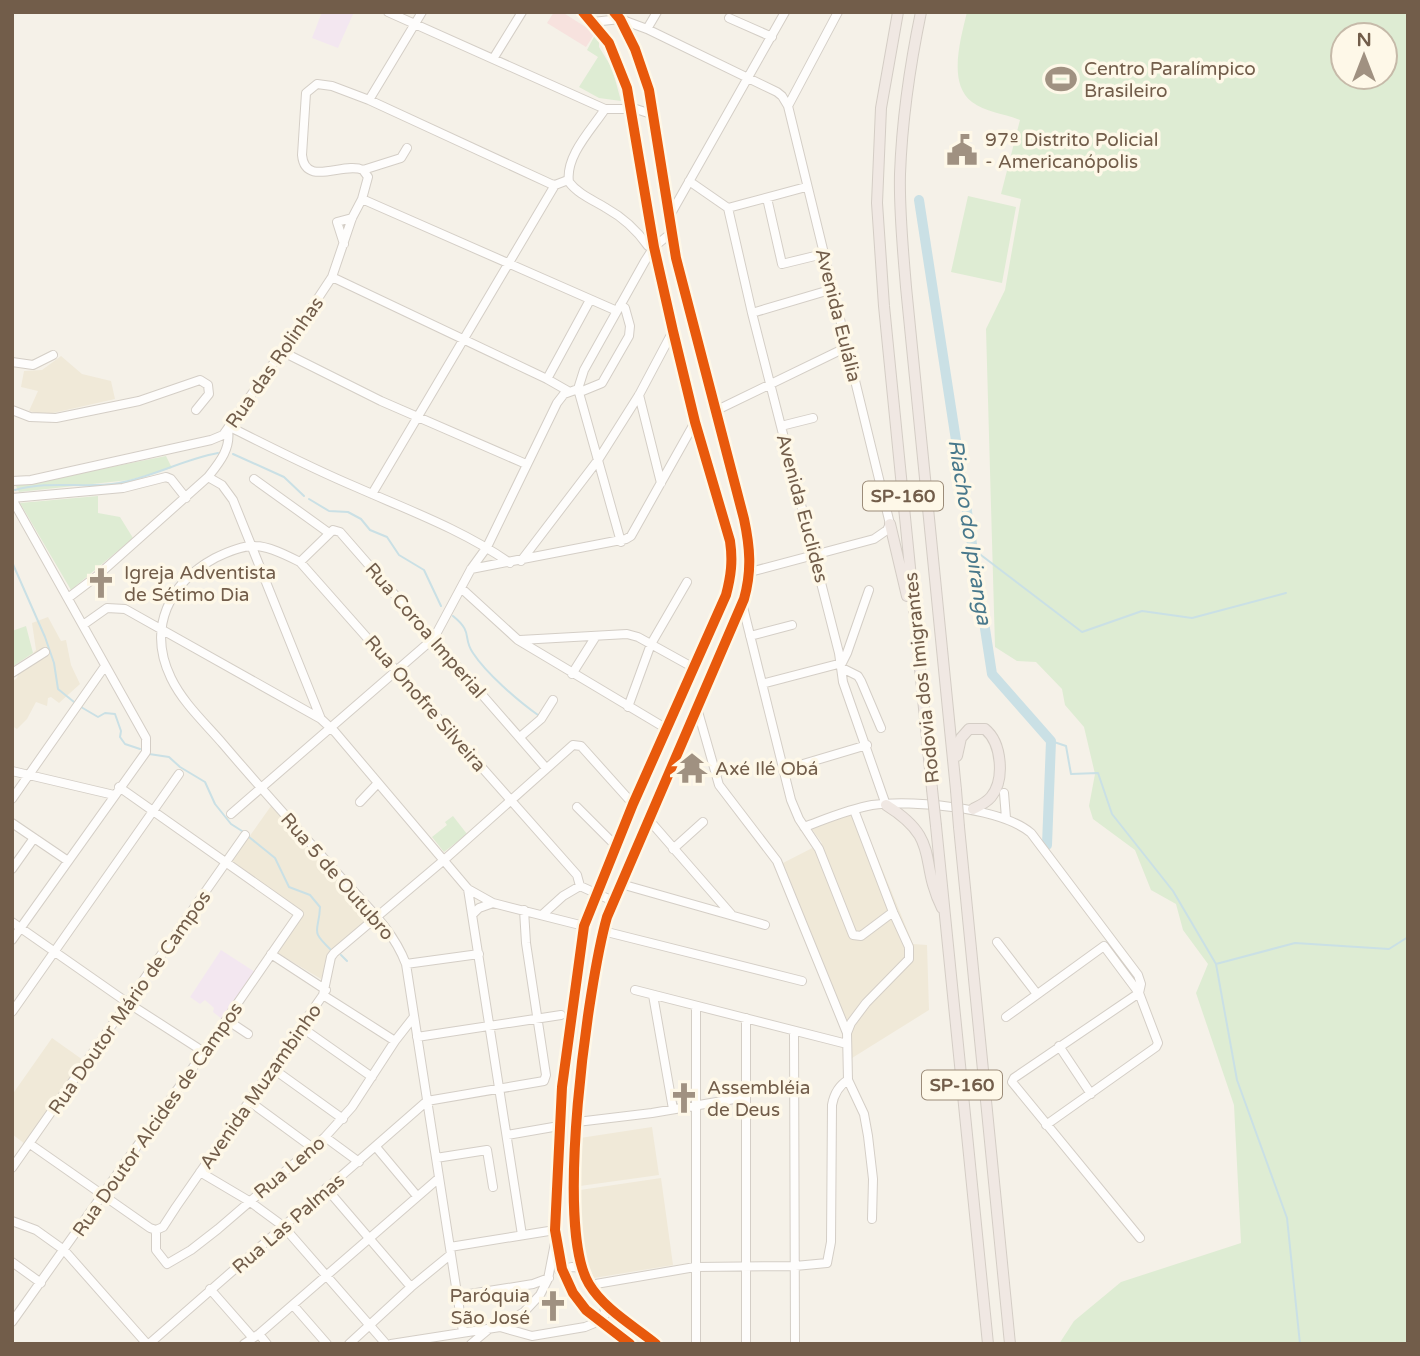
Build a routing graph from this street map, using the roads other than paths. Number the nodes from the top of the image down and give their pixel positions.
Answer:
1 (388, 12) edge
2 (422, 12) edge
3 (522, 12) edge
4 (583, 12) edge
5 (657, 12) edge
6 (785, 12) edge
7 (838, 12) edge
8 (898, 12) edge
9 (921, 12) edge
10 (617, 16) edge
11 (729, 18) dead end
12 (593, 22) junction
13 (415, 24) junction
14 (647, 29) junction
15 (772, 37) junction
16 (493, 59) junction
17 (749, 77) junction
18 (369, 100) junction
19 (788, 106) junction
20 (605, 109) junction
21 (632, 109) junction
22 (654, 115) junction
23 (407, 148) dead end
24 (363, 170) junction
25 (568, 180) junction
26 (689, 181) junction
27 (555, 185) junction
28 (807, 187) junction
29 (665, 193) junction
30 (681, 197) junction
31 (767, 198) junction
32 (362, 199) junction
33 (728, 208) junction
34 (669, 217) junction
35 (352, 218) junction
36 (671, 233) junction
37 (344, 244) junction
38 (654, 247) junction
39 (823, 254) junction
40 (507, 263) junction
41 (332, 277) junction
42 (833, 289) junction
43 (590, 300) junction
44 (619, 307) junction
45 (752, 313) junction
46 (673, 331) junction
47 (461, 340) junction
48 (847, 348) junction
49 (281, 351) junction
50 (53, 355) dead end
51 (12, 362) edge
52 (547, 379) junction
53 (770, 384) junction
54 (579, 390) junction
55 (568, 391) junction
56 (639, 396) junction
57 (12, 410) edge
58 (196, 410) dead end
59 (715, 411) junction
60 (417, 416) junction
61 (813, 418) dead end
62 (695, 422) junction
63 (781, 426) junction
64 (229, 428) junction
65 (598, 460) junction
66 (526, 464) junction
67 (208, 477) junction
68 (254, 478) dead end
69 (12, 481) edge
70 (661, 483) junction
71 (372, 494) junction
72 (186, 498) junction
73 (12, 499) edge
74 (890, 524) junction
75 (329, 533) junction
76 (621, 542) junction
77 (252, 546) junction
78 (487, 547) junction
79 (816, 555) junction
80 (521, 561) junction
81 (300, 562) junction
82 (510, 563) junction
83 (471, 569) junction
84 (750, 572) junction
85 (687, 582) dead end
86 (461, 588) junction
87 (869, 590) dead end
88 (68, 598) junction
89 (742, 603) junction
90 (83, 625) junction
91 (792, 625) dead end
92 (160, 629) junction
93 (596, 636) junction
94 (750, 636) junction
95 (434, 638) junction
96 (917, 638) junction
97 (518, 640) junction
98 (651, 644) junction
99 (45, 652) dead end
100 (842, 665) junction
101 (105, 666) junction
102 (694, 668) junction
103 (397, 670) junction
104 (12, 673) edge
105 (572, 674) junction
106 (762, 684) junction
107 (553, 700) dead end
108 (628, 706) junction
109 (696, 708) junction
110 (321, 719) junction
111 (881, 728) dead end
112 (331, 729) junction
113 (667, 729) junction
114 (520, 737) junction
115 (867, 746) junction
116 (953, 762) junction
117 (546, 768) junction
118 (783, 770) junction
119 (12, 771) edge
120 (178, 774) dead end
121 (29, 775) junction
122 (378, 783) junction
123 (262, 789) junction
124 (117, 791) junction
125 (1004, 793) dead end
126 (12, 799) edge
127 (511, 801) junction
128 (360, 802) dead end
129 (633, 804) junction
130 (886, 805) junction
131 (577, 807) dead end
132 (973, 809) junction
133 (153, 810) junction
134 (854, 810) junction
135 (231, 814) dead end
136 (1006, 818) junction
137 (649, 820) junction
138 (704, 822) dead end
139 (12, 823) edge
140 (804, 827) junction
141 (245, 835) dead end
142 (34, 838) junction
143 (616, 846) junction
144 (673, 849) junction
145 (444, 860) junction
146 (68, 861) junction
147 (227, 863) junction
148 (12, 869) edge
149 (580, 886) junction
150 (628, 886) dead end
151 (468, 889) junction
152 (595, 894) junction
153 (613, 901) junction
154 (493, 903) junction
155 (555, 904) junction
156 (524, 910) junction
157 (893, 912) junction
158 (472, 914) junction
159 (731, 914) junction
160 (542, 915) junction
161 (945, 915) junction
162 (377, 917) junction
163 (556, 918) junction
164 (12, 922) edge
165 (765, 925) dead end
166 (584, 926) junction
167 (21, 928) junction
168 (603, 931) junction
169 (12, 940) edge
170 (997, 942) dead end
171 (55, 951) junction
172 (271, 954) junction
173 (478, 954) junction
174 (597, 960) junction
175 (406, 964) junction
176 (802, 981) dead end
177 (635, 990) dead end
178 (324, 992) junction
179 (1139, 993) junction
180 (1037, 994) junction
181 (653, 995) junction
182 (128, 1003) junction
183 (696, 1006) junction
184 (12, 1012) edge
185 (561, 1015) dead end
186 (1006, 1017) dead end
187 (413, 1018) junction
188 (538, 1018) junction
189 (746, 1018) junction
190 (226, 1020) junction
191 (490, 1026) junction
192 (301, 1027) junction
193 (794, 1031) junction
194 (847, 1033) junction
195 (248, 1034) dead end
196 (416, 1037) junction
197 (395, 1041) junction
198 (847, 1044) junction
199 (1059, 1046) junction
200 (205, 1052) junction
201 (272, 1069) junction
202 (372, 1077) junction
203 (848, 1080) junction
204 (500, 1090) junction
205 (1091, 1094) junction
206 (746, 1097) junction
207 (249, 1101) junction
208 (427, 1101) junction
209 (697, 1105) junction
210 (673, 1109) junction
211 (342, 1119) junction
212 (577, 1122) junction
213 (1046, 1125) junction
214 (559, 1126) junction
215 (507, 1135) junction
216 (325, 1137) junction
217 (30, 1144) junction
218 (376, 1147) junction
219 (313, 1148) junction
220 (436, 1158) junction
221 (359, 1162) junction
222 (12, 1168) edge
223 (200, 1172) junction
224 (439, 1178) junction
225 (493, 1187) dead end
226 (326, 1188) junction
227 (104, 1194) junction
228 (417, 1196) junction
229 (249, 1201) junction
230 (872, 1219) dead end
231 (12, 1221) edge
232 (283, 1226) junction
233 (156, 1230) junction
234 (522, 1235) junction
235 (555, 1235) junction
236 (369, 1237) junction
237 (1140, 1238) dead end
238 (64, 1250) junction
239 (450, 1251) junction
240 (12, 1262) edge
241 (795, 1266) junction
242 (695, 1267) junction
243 (746, 1267) junction
244 (583, 1268) junction
245 (562, 1269) junction
246 (326, 1276) junction
247 (548, 1279) junction
248 (41, 1283) junction
249 (590, 1285) junction
250 (411, 1287) junction
251 (210, 1289) junction
252 (457, 1296) junction
253 (604, 1302) junction
254 (293, 1305) junction
255 (12, 1322) edge
256 (600, 1322) junction
257 (370, 1325) junction
258 (500, 1327) junction
259 (489, 1329) junction
260 (463, 1332) junction
261 (256, 1336) junction
262 (627, 1343) edge
263 (148, 1344) edge
264 (244, 1344) edge
265 (267, 1344) edge
266 (327, 1344) edge
267 (349, 1344) edge
268 (388, 1344) edge
269 (471, 1344) edge
270 (656, 1344) edge
271 (696, 1344) edge
272 (746, 1344) edge
273 (795, 1344) edge
274 (988, 1344) edge
275 (1010, 1344) edge

1 - 13 street
2 - 13 street
3 - 16 street
4 - 12 main road
5 - 14 street
6 - 15 street
7 - 19 street
8 - 96 highway, Rodovia dos Imigrantes / SP-160
9 - 116 highway, Rodovia dos Imigrantes / SP-160
10 - 12 street
10 - 14 street
10 - 22 main road
11 - 15 street
12 - 21 main road
13 - 16 street
13 - 18 street
14 - 17 street
15 - 17 street
16 - 20 street
17 - 19 street
17 - 26 street
18 - 24 street
18 - 27 street
19 - 28 street, Avenida Eulália
20 - 21 street
20 - 25 street
21 - 22 street
21 - 38 main road
22 - 29 main road
23 - 24 street
24 - 32 street, Rua das Rolinhas
25 - 27 street
25 - 38 street
26 - 30 street
26 - 33 street
27 - 40 street
28 - 31 street
28 - 39 street, Avenida Eulália
29 - 30 street
29 - 34 main road
30 - 34 street
31 - 33 street
31 - 39 street
32 - 35 street, Rua das Rolinhas
32 - 40 street
33 - 45 street, Avenida Euclides
34 - 36 main road
35 - 37 street, Rua das Rolinhas
35 - 37 street, Rua das Rolinhas
36 - 38 street
36 - 59 main road
37 - 41 street, Rua das Rolinhas
38 - 44 street
38 - 46 main road
39 - 42 street, Avenida Eulália
40 - 43 street
40 - 47 street
41 - 47 street
41 - 49 street, Rua das Rolinhas
42 - 45 street
42 - 48 street, Avenida Eulália
43 - 44 street
43 - 52 street
44 - 54 street
44 - 54 street
45 - 53 street, Avenida Euclides
46 - 56 street
46 - 62 main road
47 - 52 street
47 - 60 street
48 - 53 street
48 - 74 street, Avenida Eulália
49 - 60 street
49 - 64 street, Rua das Rolinhas
50 - 51 street
52 - 55 street
53 - 59 street
53 - 63 street, Avenida Euclides
54 - 55 street
54 - 65 street
55 - 66 street
56 - 65 street
56 - 70 street
57 - 58 street
59 - 84 main road
60 - 66 street
60 - 71 street
61 - 63 street
62 - 70 street
62 - 102 main road
63 - 79 street, Avenida Euclides
64 - 67 street
64 - 69 street, Rua das Rolinhas
64 - 71 street
65 - 76 street
65 - 80 street
66 - 78 street
67 - 72 street
67 - 77 street
68 - 75 street
70 - 76 street
71 - 78 street
72 - 73 street
72 - 88 street
73 - 88 street
74 - 79 street
74 - 96 highway
75 - 81 street
75 - 95 street, Rua Coroa Imperial
76 - 80 street
77 - 81 street, Rua Onofre Silveira
77 - 92 street, Rua 5 de Outubro
77 - 110 street
78 - 82 street
78 - 83 street
79 - 84 street
79 - 100 street, Avenida Euclides
80 - 82 street
81 - 103 street, Rua Onofre Silveira
82 - 83 street
83 - 86 street
84 - 89 main road
85 - 98 street
86 - 95 street
86 - 97 street
87 - 100 street
88 - 90 street
89 - 94 street
89 - 109 main road
90 - 92 street
90 - 101 street
91 - 94 street
92 - 110 street
92 - 123 street, Rua 5 de Outubro
93 - 97 street
93 - 98 street
93 - 105 street
94 - 106 street
95 - 103 street
95 - 114 street, Rua Coroa Imperial
96 - 161 highway, Rodovia dos Imigrantes / SP-160, bridge
97 - 105 street
98 - 102 street
98 - 108 street
99 - 104 street
100 - 106 street
100 - 111 street
100 - 115 street, Avenida Euclides
101 - 121 street
101 - 124 street
102 - 113 main road
103 - 112 street
103 - 127 street, Rua Onofre Silveira
105 - 108 street
106 - 118 street
107 - 114 street
108 - 113 street
109 - 137 main road
109 - 194 street
110 - 112 street
112 - 122 street
112 - 123 street
113 - 129 main road
114 - 117 street, Rua Coroa Imperial
115 - 118 street
115 - 130 street, Avenida Euclides
116 - 132 highway
116 - 275 highway, Rodovia dos Imigrantes / SP-160, bridge
117 - 127 street, Avenida Muzambinho
117 - 129 street, Avenida Muzambinho
118 - 140 street
119 - 121 street
120 - 133 street
121 - 124 street
121 - 126 street
122 - 128 street
122 - 145 street
123 - 135 street
123 - 162 street, Rua 5 de Outubro
124 - 133 street
124 - 146 street
125 - 136 street
127 - 145 street, Avenida Muzambinho
127 - 149 street, Rua Onofre Silveira
129 - 143 main road
130 - 132 street
130 - 134 street
130 - 161 highway
131 - 143 street
132 - 136 street
133 - 147 street
133 - 171 street
134 - 140 street
134 - 157 street
136 - 179 street
137 - 144 street
137 - 153 main road
138 - 144 street
139 - 142 street
140 - 157 street
141 - 147 street, Rua Doutor Mário de Campos
142 - 146 street
142 - 148 street
143 - 152 main road
144 - 159 street
145 - 151 street
145 - 162 street, Avenida Muzambinho
146 - 167 street
147 - 172 street, Rua Doutor Alcides de Campos
147 - 182 street, Rua Doutor Mário de Campos
149 - 152 street, Rua Onofre Silveira
149 - 155 street
150 - 159 street
151 - 154 street
151 - 158 street
152 - 153 street, Rua Onofre Silveira
152 - 166 main road
153 - 168 main road
154 - 156 street
154 - 158 street
155 - 160 street
155 - 163 street
156 - 160 street
156 - 188 street
157 - 194 street
158 - 173 street
159 - 165 street
160 - 163 street
161 - 274 highway, Rodovia dos Imigrantes / SP-160
162 - 175 street, Rua 5 de Outubro
162 - 178 street, Avenida Muzambinho
163 - 166 street
164 - 167 street
166 - 174 main road
166 - 214 main road
167 - 169 street
167 - 171 street
168 - 174 main road
168 - 176 street
170 - 180 street
171 - 182 street
171 - 184 street
172 - 178 street
172 - 190 street, Rua Doutor Alcides de Campos
173 - 175 street
173 - 191 street
174 - 212 main road
175 - 187 street, Rua 5 de Outubro
177 - 181 street
178 - 192 street, Avenida Muzambinho
178 - 197 street
179 - 180 street
179 - 199 street
179 - 205 street
180 - 186 street
181 - 183 street
181 - 210 street
182 - 200 street
182 - 217 street, Rua Doutor Mário de Campos
183 - 189 street
183 - 209 street
185 - 188 street
187 - 196 street, Rua 5 de Outubro
187 - 197 street, Rua Leno
188 - 191 street
188 - 204 street
189 - 193 street
189 - 206 street
190 - 195 street
190 - 200 street, Rua Doutor Alcides de Campos
191 - 196 street
191 - 204 street
192 - 201 street, Avenida Muzambinho
192 - 202 street
193 - 198 street
193 - 241 street
194 - 198 street
196 - 208 street, Rua 5 de Outubro
197 - 202 street, Rua Leno
198 - 203 street
199 - 205 street
199 - 213 street
200 - 227 street, Rua Doutor Alcides de Campos
201 - 207 street, Avenida Muzambinho
201 - 211 street
202 - 211 street, Rua Leno
203 - 230 street
203 - 241 street
204 - 208 street
204 - 215 street
205 - 213 street
206 - 209 street
206 - 243 street
207 - 219 street
207 - 223 street, Avenida Muzambinho
208 - 218 street, Rua Las Palmas
208 - 220 street, Rua 5 de Outubro
209 - 210 street
209 - 242 street
210 - 212 street
211 - 216 street, Rua Leno
212 - 244 main road
213 - 237 street
214 - 215 street
214 - 235 main road
215 - 234 street
216 - 219 street, Rua Leno
216 - 221 street
217 - 222 street, Rua Doutor Mário de Campos
217 - 227 street
218 - 221 street, Rua Las Palmas
218 - 228 street
219 - 229 street, Rua Leno
220 - 224 street, Rua 5 de Outubro
220 - 225 street
221 - 226 street, Rua Las Palmas
223 - 229 street
223 - 233 street, Avenida Muzambinho
224 - 228 street
224 - 239 street, Rua 5 de Outubro
226 - 232 street, Rua Las Palmas
226 - 236 street
227 - 233 street
227 - 238 street, Rua Doutor Alcides de Campos
228 - 236 street
229 - 232 street
229 - 233 street, Rua Leno
231 - 238 street
232 - 246 street
232 - 251 street, Rua Las Palmas
234 - 235 street
234 - 239 street
235 - 245 main road
235 - 247 street
236 - 246 street
236 - 250 street
238 - 248 street, Rua Doutor Alcides de Campos
238 - 263 street
239 - 250 street
239 - 252 street, Rua 5 de Outubro
240 - 248 street
241 - 243 street
241 - 273 street
242 - 243 street
242 - 249 street
242 - 271 street
243 - 272 street
244 - 245 street
244 - 249 main road
245 - 247 street
245 - 256 main road
246 - 254 street
246 - 257 street
247 - 252 street
247 - 258 street
248 - 255 street, Rua Doutor Alcides de Campos
249 - 253 main road
250 - 257 street
251 - 261 street
251 - 263 street, Rua Las Palmas
252 - 260 street, Rua 5 de Outubro
253 - 256 street
253 - 270 main road
254 - 261 street
254 - 266 street
256 - 258 street
256 - 262 main road
257 - 267 street
257 - 268 street
258 - 259 street
259 - 260 street
259 - 269 street
260 - 268 street
261 - 264 street
261 - 265 street

